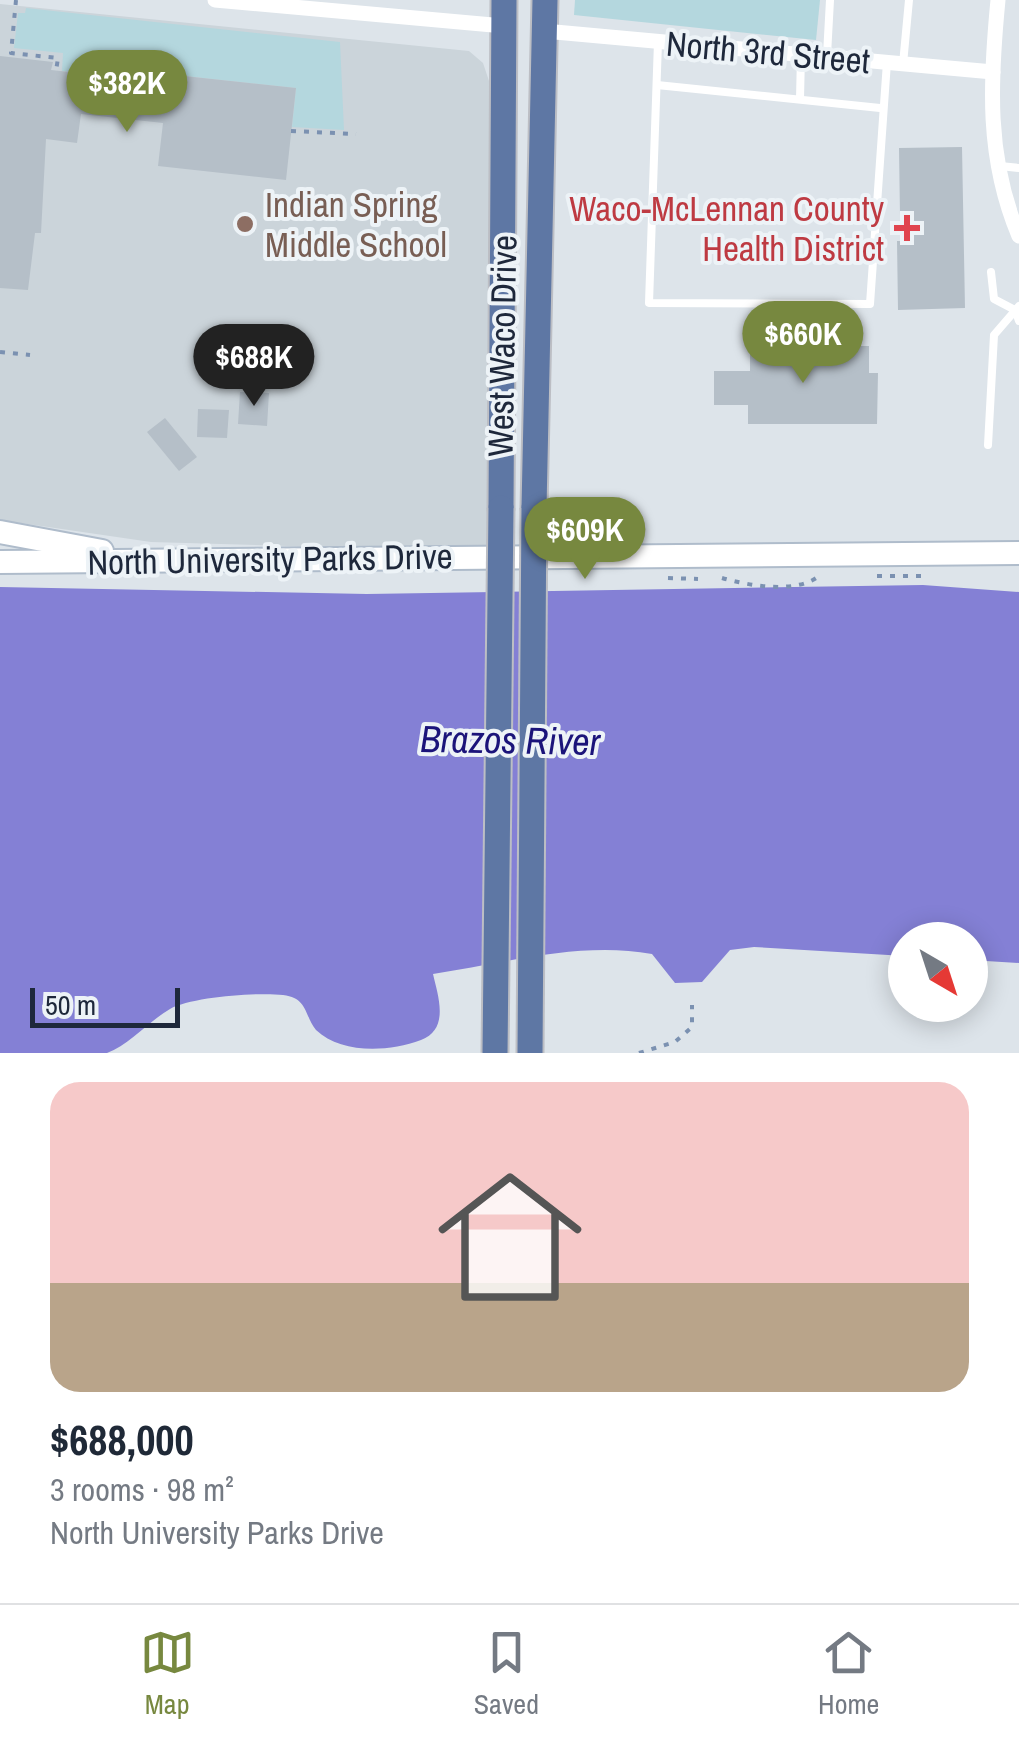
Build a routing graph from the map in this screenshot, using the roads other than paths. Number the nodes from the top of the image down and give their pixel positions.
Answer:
1 (215, 0) edge
2 (545, 0) edge
3 (830, 0) edge
4 (909, 0) edge
5 (998, 0) edge
6 (504, 13) edge
7 (544, 32) junction
8 (658, 42) junction
9 (800, 54) junction
10 (827, 56) junction
11 (895, 63) junction
12 (993, 72) junction
13 (657, 85) junction
14 (800, 99) junction
15 (880, 108) junction
16 (996, 166) junction
17 (1019, 168) edge
18 (1019, 236) edge
19 (991, 272) dead end
20 (1017, 308) edge
21 (1019, 321) edge
22 (988, 445) dead end
23 (0, 532) edge
24 (1019, 554) edge
25 (150, 560) junction
26 (0, 562) edge
27 (495, 1053) edge
28 (530, 1053) edge

1 - 6 street
2 - 7 main road, West Waco Drive
3 - 10 lane
4 - 11 lane
5 - 12 street
6 - 27 main road, West Waco Drive, bridge
7 - 8 street, North 3rd Street
7 - 28 main road, West Waco Drive, bridge
8 - 9 street, North 3rd Street
8 - 13 lane
9 - 10 street, North 3rd Street
9 - 14 lane
10 - 11 street, North 3rd Street
11 - 12 street, North 3rd Street
11 - 15 lane
12 - 16 street
13 - 14 lane
13 - 15 lane
14 - 15 lane
16 - 17 lane
16 - 18 street
19 - 20 lane
20 - 21 lane
20 - 22 lane
23 - 25 street
24 - 25 street, North University Parks Drive
25 - 26 street, North University Parks Drive

